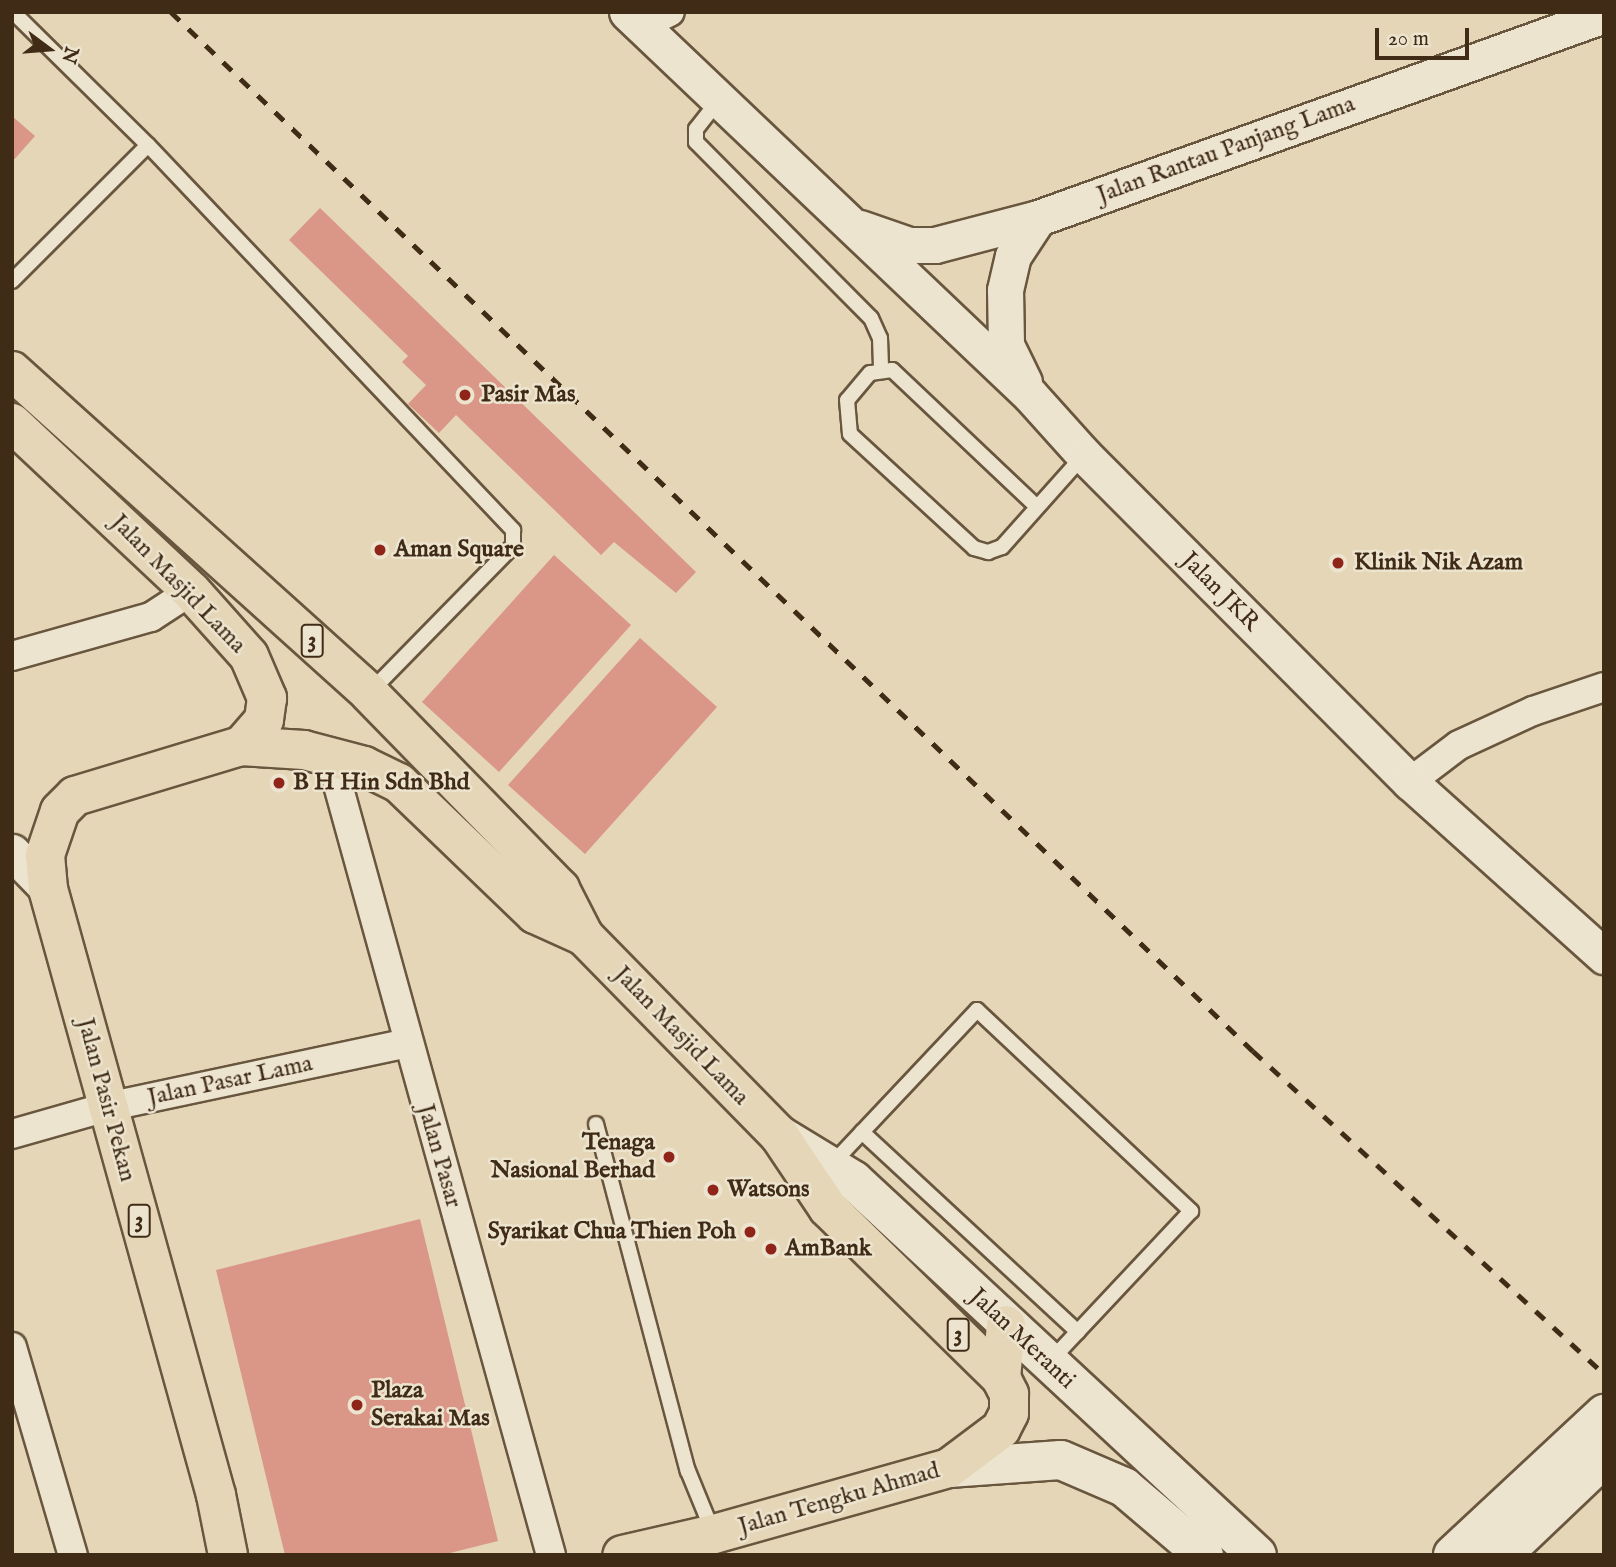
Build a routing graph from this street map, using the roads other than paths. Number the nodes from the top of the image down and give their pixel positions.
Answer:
1 (13, 12) edge
2 (1604, 15) edge
3 (646, 17) edge
4 (718, 101) junction
5 (148, 145) junction
6 (1038, 218) junction
7 (844, 221) junction
8 (12, 281) edge
9 (881, 369) junction
10 (12, 371) edge
11 (1030, 395) junction
12 (12, 423) edge
13 (1084, 455) junction
14 (1036, 506) junction
15 (191, 591) junction
16 (12, 656) edge
17 (1604, 687) edge
18 (369, 692) junction
19 (241, 746) junction
20 (330, 756) junction
21 (1410, 782) junction
22 (12, 852) edge
23 (48, 889) junction
24 (584, 936) junction
25 (1604, 956) edge
26 (407, 1044) junction
27 (107, 1107) junction
28 (596, 1124) dead end
29 (862, 1132) junction
30 (12, 1134) edge
31 (779, 1135) junction
32 (830, 1166) junction
33 (1006, 1325) junction
34 (1077, 1332) junction
35 (12, 1348) edge
36 (1048, 1364) junction
37 (1001, 1378) junction
38 (1601, 1445) edge
39 (949, 1468) junction
40 (216, 1495) junction
41 (717, 1544) edge
42 (73, 1555) edge
43 (228, 1555) edge
44 (255, 1555) edge
45 (551, 1555) edge
46 (622, 1555) edge
47 (1204, 1555) edge
48 (1257, 1555) edge
49 (1453, 1555) edge
50 (1502, 1555) edge

1 - 5 lane
2 - 6 street, Jalan Rantau Panjang Lama
3 - 4 street, Jalan JKR
4 - 7 street, Jalan JKR
4 - 9 lane
5 - 8 lane
5 - 18 lane
6 - 7 street, Jalan Rantau Panjang Lama
6 - 11 street
7 - 11 street, Jalan JKR
9 - 14 lane
9 - 14 lane
10 - 18 highway, Jalan Masjid Lama / 3
11 - 13 street, Jalan JKR
12 - 15 highway, Jalan Masjid Lama
13 - 14 lane
13 - 21 street, Jalan JKR
15 - 16 street
15 - 19 highway, Jalan Masjid Lama
17 - 21 street
18 - 24 highway, Jalan Masjid Lama / 3
19 - 20 highway, Jalan Masjid Lama / 3
19 - 23 highway, 3
20 - 24 highway, Jalan Masjid Lama / 3
20 - 26 street, Jalan Pasar
21 - 25 street, Jalan JKR
22 - 23 street
23 - 27 highway, Jalan Pasir Pekan / 3
24 - 31 highway, Jalan Masjid Lama / 3
26 - 27 street, Jalan Pasar Lama
26 - 45 street, Jalan Pasar
27 - 30 street, Jalan Pasar Lama
27 - 40 highway, Jalan Pasir Pekan / 3
28 - 41 lane
29 - 32 lane
29 - 34 lane
29 - 34 lane
31 - 32 main road, Jalan Meranti
31 - 37 highway, 3
32 - 33 main road, Jalan Meranti
33 - 36 main road, Jalan Meranti
33 - 37 highway
34 - 36 lane
35 - 42 street
36 - 48 main road, Jalan Meranti
37 - 39 highway, Jalan Tengku Ahmad
38 - 49 main road
38 - 50 main road
39 - 41 highway, Jalan Tengku Ahmad
39 - 47 main road
40 - 43 highway, Jalan Pasir Pekan / 3
40 - 44 highway, 3
41 - 46 highway, Jalan Tengku Ahmad

